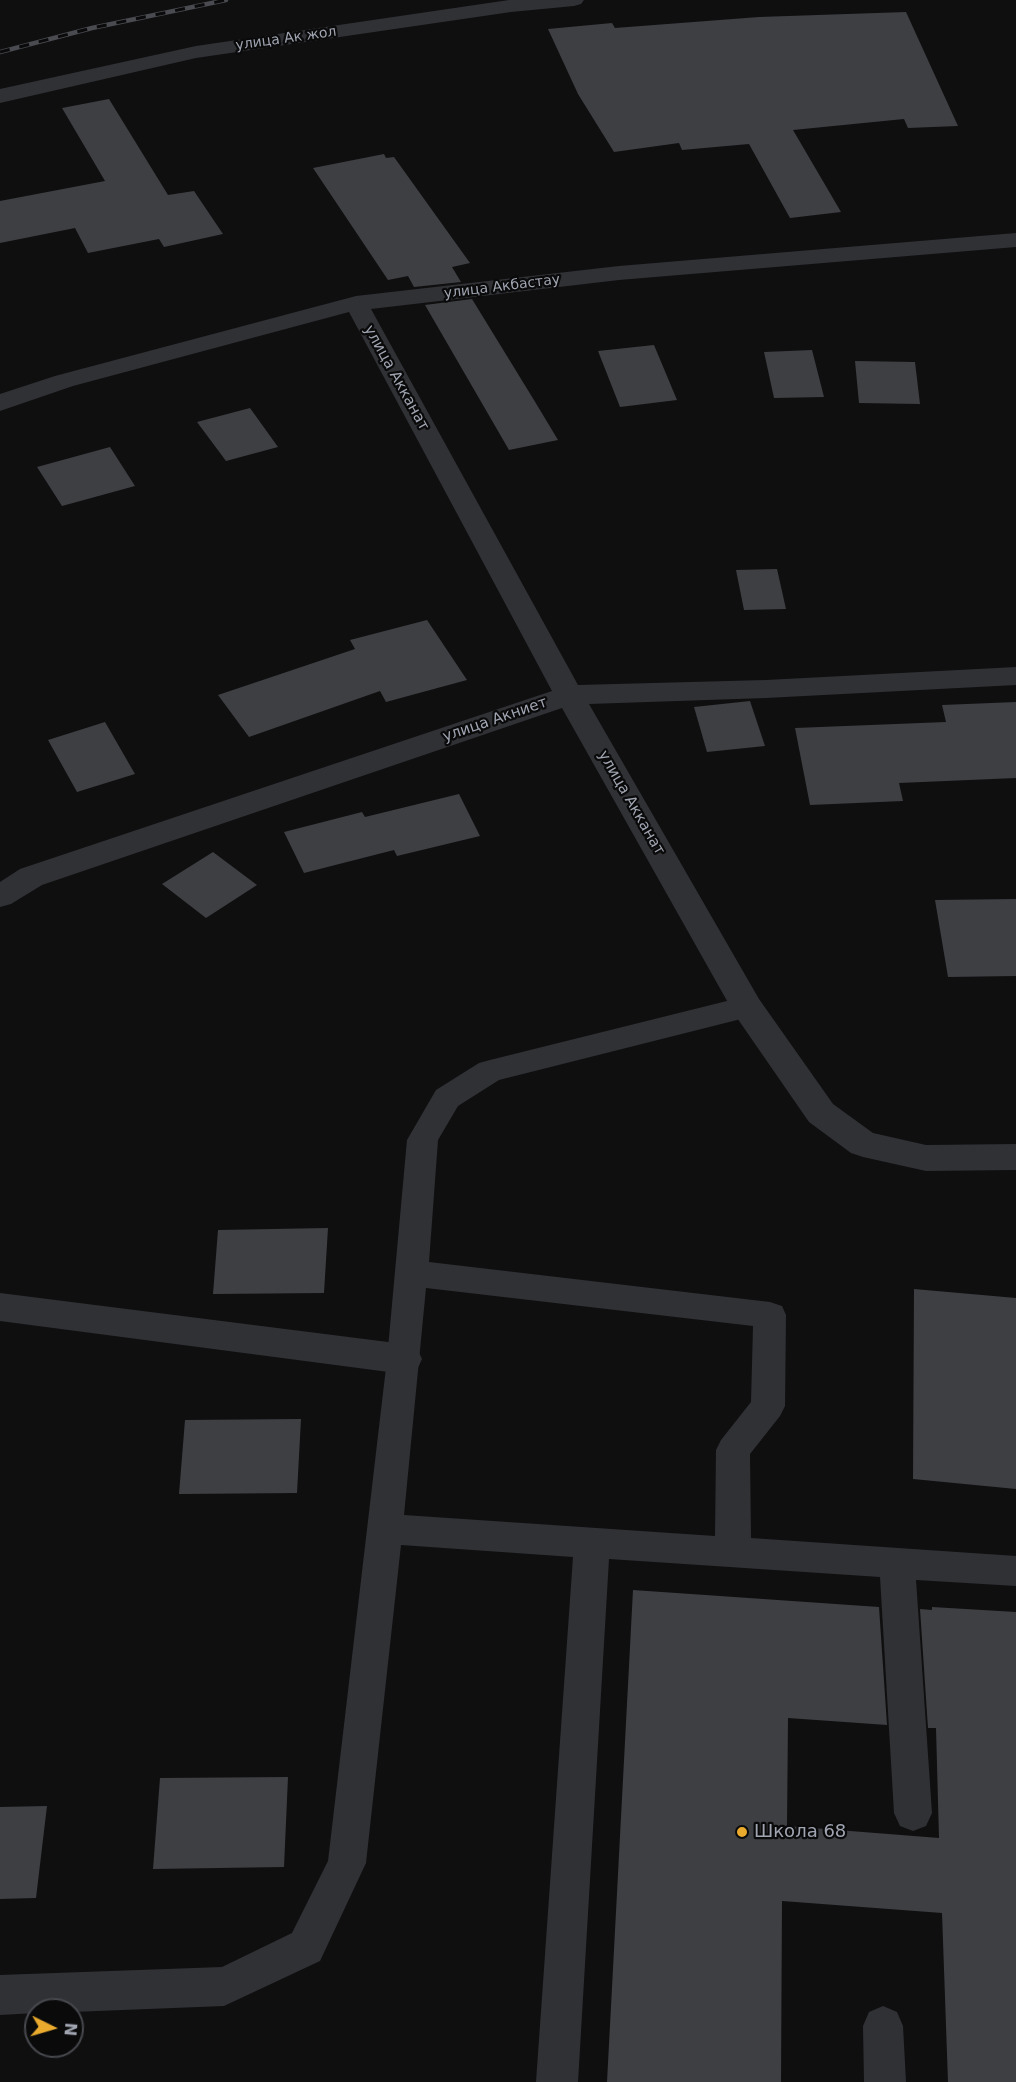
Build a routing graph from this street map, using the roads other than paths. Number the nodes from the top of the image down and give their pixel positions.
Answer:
1 (574, 0) edge
2 (0, 96) edge
3 (1016, 240) edge
4 (356, 303) junction
5 (0, 403) edge
6 (1016, 676) edge
7 (569, 695) junction
8 (0, 896) edge
9 (747, 1007) junction
10 (1016, 1157) edge
11 (411, 1273) junction
12 (0, 1307) edge
13 (404, 1359) junction
14 (385, 1529) junction
15 (592, 1543) junction
16 (733, 1552) junction
17 (897, 1563) junction
18 (1016, 1571) edge
19 (913, 1813) dead end
20 (0, 1995) edge
21 (883, 2026) dead end
22 (557, 2082) edge
23 (885, 2082) edge

1 - 2 street, улица Ак жол
3 - 4 street, улица Акбастау
4 - 5 street, улица Акбастау
4 - 7 street, улица Акканат
6 - 7 street, улица Акниет
7 - 8 street, улица Акниет
7 - 9 street, улица Акканат
9 - 10 street, улица Акканат
9 - 11 lane
11 - 13 lane
11 - 16 lane
12 - 13 street
13 - 14 lane
14 - 15 lane
14 - 20 lane
15 - 16 lane
15 - 22 lane
16 - 17 lane
17 - 18 lane
17 - 19 lane
21 - 23 lane

